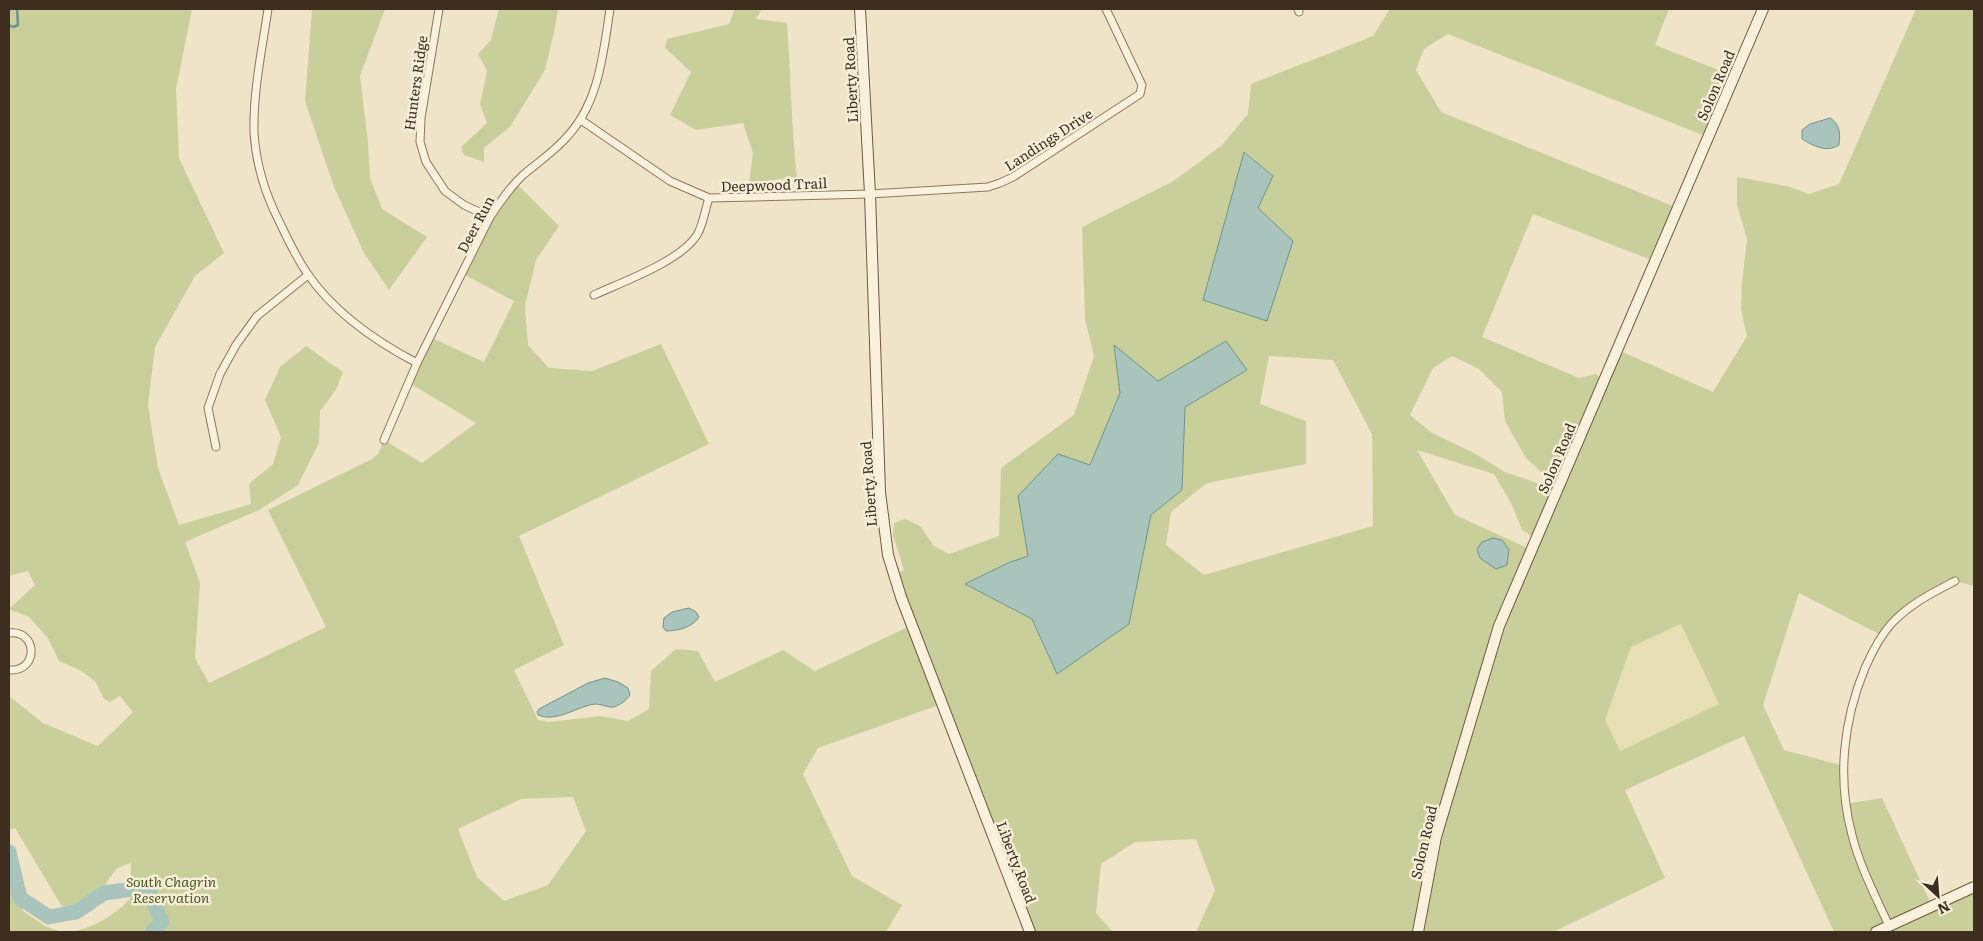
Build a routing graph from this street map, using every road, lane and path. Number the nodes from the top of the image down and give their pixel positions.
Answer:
1 (268, 9) edge
2 (438, 9) edge
3 (610, 9) edge
4 (860, 9) edge
5 (1106, 9) edge
6 (1763, 9) edge
7 (581, 120) junction
8 (870, 194) junction
9 (708, 198) junction
10 (490, 217) junction
11 (308, 275) junction
12 (594, 295) dead end
13 (417, 363) junction
14 (384, 440) dead end
15 (216, 447) dead end
16 (1955, 581) dead end
17 (9, 633) edge
18 (9, 670) edge
19 (1974, 887) edge
20 (1889, 926) junction
21 (1030, 932) edge
22 (1418, 932) edge
23 (1876, 932) edge

1 - 11 street
2 - 10 street, Hunters Ridge
3 - 7 street, Deer Run
4 - 8 street, Liberty Road
5 - 8 street, Landings Drive
6 - 22 street, Solon Road
7 - 9 street, Deepwood Trail
7 - 10 street, Deer Run
8 - 9 street, Deepwood Trail
8 - 21 street, Liberty Road
9 - 12 street
10 - 13 street, Deer Run
11 - 13 street
11 - 15 street
13 - 14 street, Deer Run
16 - 20 street
17 - 18 street
19 - 20 street
20 - 23 street

